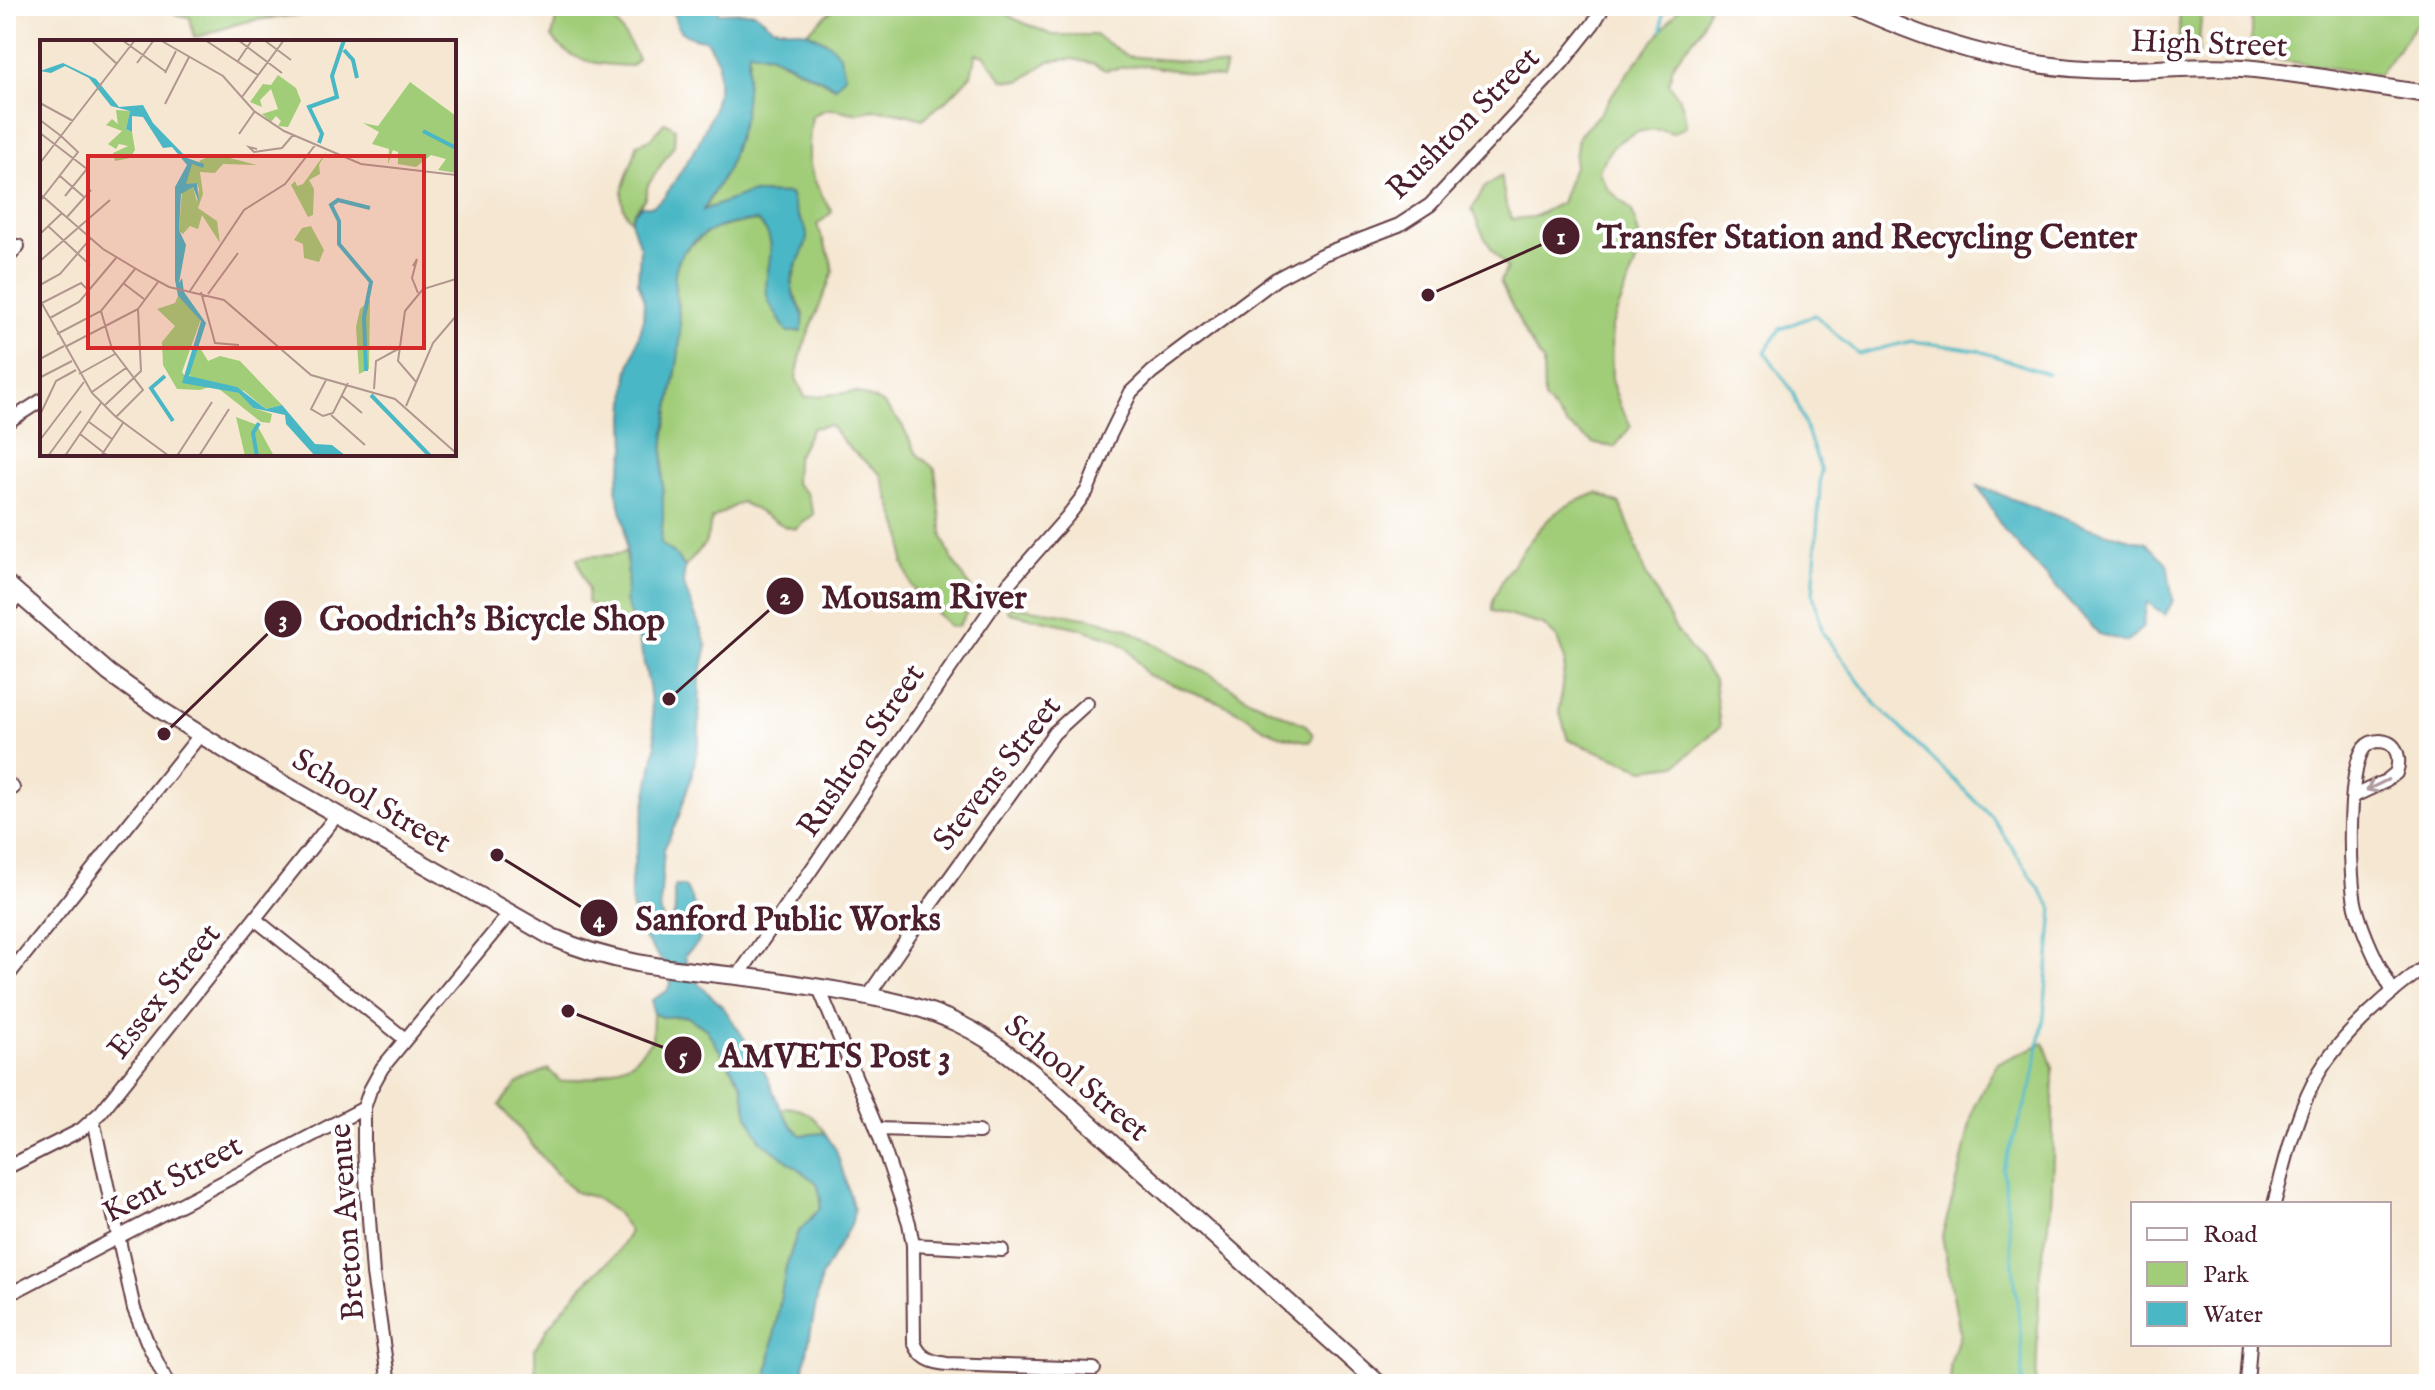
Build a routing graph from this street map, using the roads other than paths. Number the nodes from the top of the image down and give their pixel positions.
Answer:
1 (1604, 6) edge
2 (1853, 6) edge
3 (2429, 94) edge
4 (18, 246) dead end
5 (6, 260) edge
6 (40, 401) edge
7 (6, 423) edge
8 (6, 583) edge
9 (20, 595) junction
10 (6, 610) edge
11 (1087, 703) dead end
12 (200, 735) junction
13 (2354, 796) junction
14 (337, 815) junction
15 (509, 914) junction
16 (256, 920) junction
17 (2429, 964) edge
18 (738, 976) junction
19 (6, 977) edge
20 (819, 988) junction
21 (2393, 992) junction
22 (868, 996) junction
23 (405, 1039) junction
24 (364, 1108) junction
25 (93, 1120) junction
26 (877, 1129) junction
27 (979, 1132) dead end
28 (6, 1168) edge
29 (2275, 1202) edge
30 (118, 1238) junction
31 (913, 1245) junction
32 (1002, 1250) dead end
33 (6, 1296) edge
34 (2250, 1346) edge
35 (1094, 1369) dead end
36 (168, 1384) edge
37 (389, 1384) edge
38 (1379, 1384) edge
39 (2247, 1384) edge

1 - 18 street, Rushton Street
2 - 3 street, High Street
4 - 5 street
6 - 7 street
8 - 9 street, School Street
9 - 10 street
9 - 12 street, School Street
11 - 22 street, Stevens Street
12 - 14 street, School Street
12 - 19 street
13 -> 13 street
13 - 21 street
14 - 15 street, School Street
14 - 16 street, Essex Street
15 - 18 street, School Street
15 - 23 street, Breton Avenue
16 - 23 street
16 - 25 street, Essex Street
17 - 21 street
18 - 20 street, School Street
20 - 22 street, School Street
20 - 26 street
21 - 29 street
22 - 38 street, School Street
23 - 24 street, Breton Avenue
24 - 30 street, Kent Street
24 - 37 street, Breton Avenue
25 - 28 street, Essex Street
25 - 30 street
26 - 27 street
26 - 31 street
30 - 33 street, Kent Street
30 - 36 street
31 - 32 street
31 - 35 street
34 - 39 street

